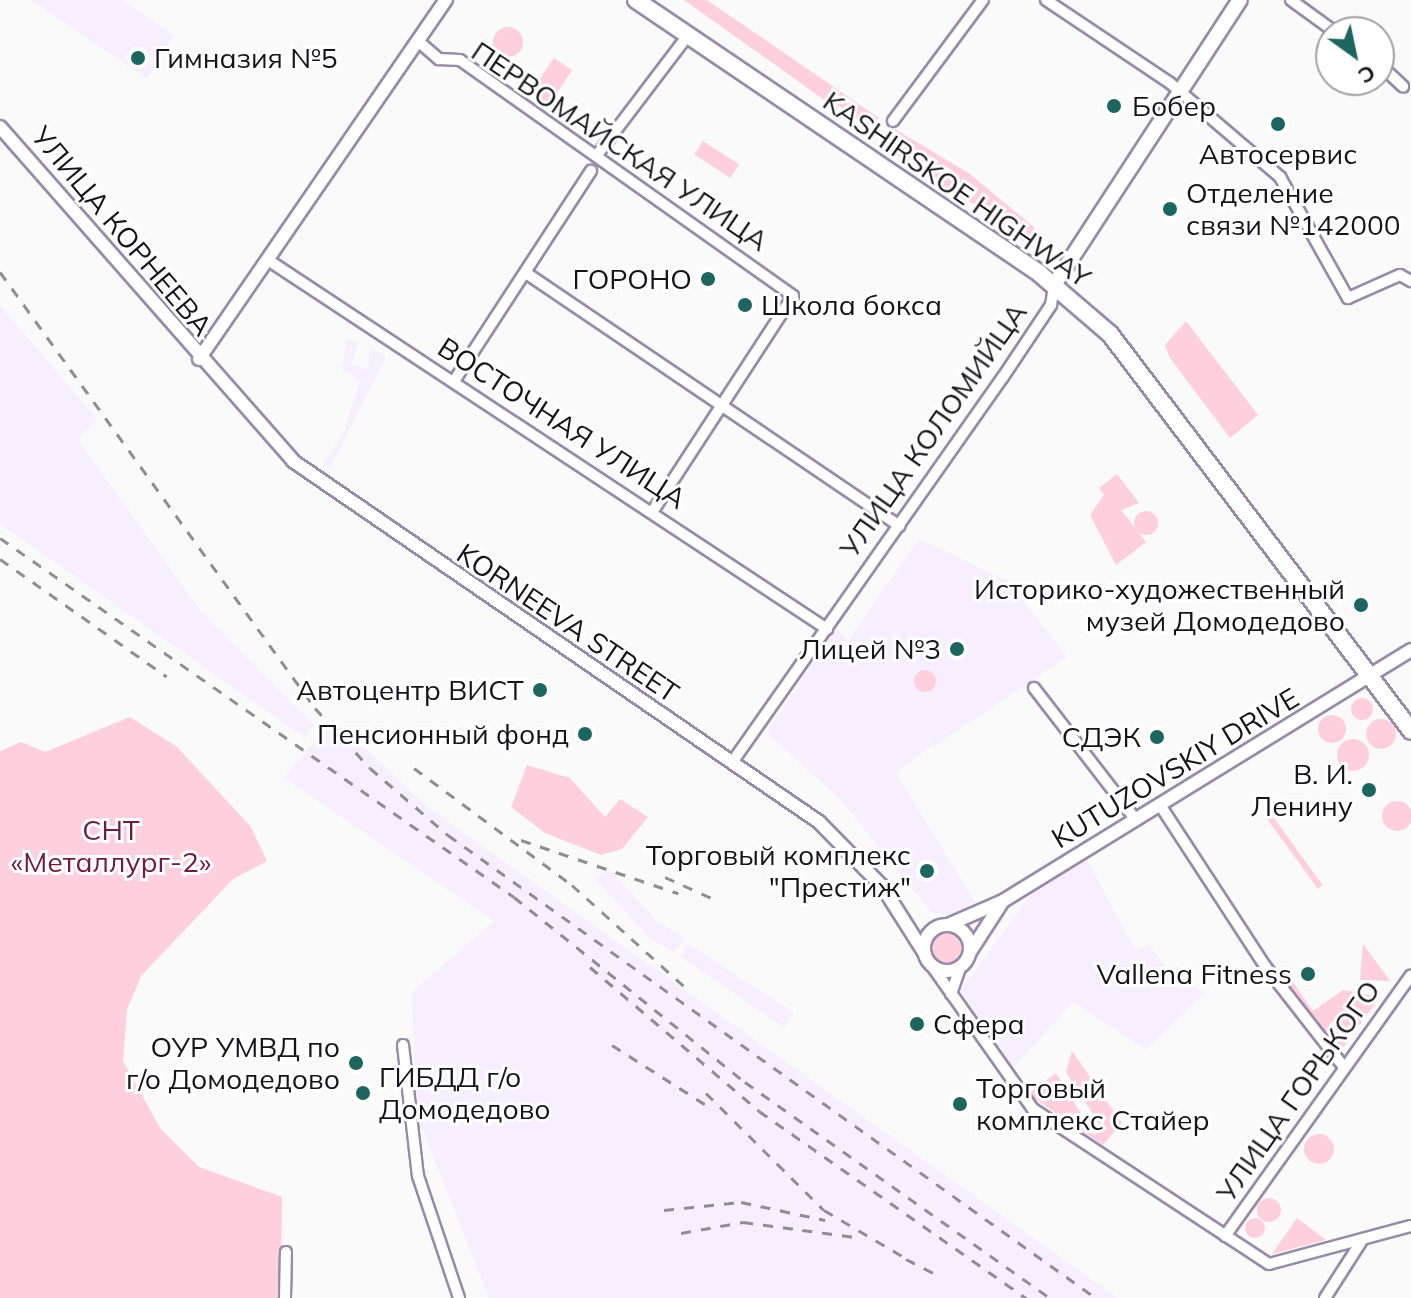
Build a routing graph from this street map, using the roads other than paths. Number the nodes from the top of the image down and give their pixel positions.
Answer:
1 (446, 0) edge
2 (636, 0) edge
3 (655, 0) edge
4 (983, 0) edge
5 (1046, 0) edge
6 (1240, 0) edge
7 (1291, 0) edge
8 (1315, 17) edge
9 (688, 35) junction
10 (418, 41) junction
11 (1395, 79) edge
12 (1403, 86) dead end
13 (1177, 89) junction
14 (893, 121) dead end
15 (0, 127) edge
16 (597, 155) junction
17 (591, 171) dead end
18 (268, 260) junction
19 (526, 273) junction
20 (1056, 280) junction
21 (1411, 281) edge
22 (199, 359) junction
23 (454, 381) junction
24 (724, 406) junction
25 (653, 511) junction
26 (899, 526) junction
27 (827, 629) junction
28 (1411, 650) edge
29 (1375, 672) junction
30 (1034, 688) dead end
31 (1411, 713) edge
32 (1411, 731) edge
33 (733, 761) junction
34 (1160, 805) junction
35 (1136, 820) junction
36 (1003, 901) junction
37 (905, 915) junction
38 (944, 926) junction
39 (970, 952) junction
40 (925, 954) junction
41 (932, 966) junction
42 (960, 968) junction
43 (1411, 975) edge
44 (951, 994) junction
45 (403, 1045) dead end
46 (1344, 1067) junction
47 (1411, 1226) edge
48 (1225, 1236) junction
49 (1361, 1242) junction
50 (286, 1252) dead end
51 (285, 1298) edge
52 (459, 1298) edge
53 (1325, 1298) edge

1 - 10 street
2 - 9 main road, KASHIRSKOE HIGHWAY
3 - 20 main road, KASHIRSKOE HIGHWAY
4 - 14 street
5 - 13 street
6 - 13 main road, УЛИЦА КОЛОМИЙЦА
7 - 8 street
9 - 16 street
9 - 20 main road, KASHIRSKOE HIGHWAY
10 - 16 street, ПЕРВОМАЙСКАЯ УЛИЦА
10 - 18 street
11 - 12 street
13 - 20 main road, УЛИЦА КОЛОМИЙЦА
13 - 21 street
15 - 22 street, УЛИЦА КОРНЕЕВА
16 - 24 street, ПЕРВОМАЙСКАЯ УЛИЦА
17 - 19 street
18 - 22 street
18 - 23 street, ВОСТОЧНАЯ УЛИЦА
19 - 23 street
19 - 24 street
20 - 26 street, УЛИЦА КОЛОМИЙЦА
20 - 29 main road, KASHIRSKOE HIGHWAY
22 - 33 street, УЛИЦА КОРНЕЕВА
23 - 25 street, ВОСТОЧНАЯ УЛИЦА
24 - 25 street
24 - 26 street
25 - 27 street, ВОСТОЧНАЯ УЛИЦА
26 - 27 street, УЛИЦА КОЛОМИЙЦА
27 - 33 street, УЛИЦА КОЛОМИЙЦА
28 - 29 street, KUTUZOVSKIY DRIVE
29 - 31 main road, KASHIRSKOE HIGHWAY
29 - 32 main road, KASHIRSKOE HIGHWAY
29 - 34 street, KUTUZOVSKIY DRIVE
30 - 35 street
33 - 37 street
34 - 35 street, KUTUZOVSKIY DRIVE
34 - 46 street
35 - 36 street, KUTUZOVSKIY DRIVE
36 - 38 street, KUTUZOVSKIY DRIVE
36 - 39 street
37 - 38 street
37 - 40 street
38 - 39 street
38 - 40 street
39 - 42 street
40 - 41 street
41 - 42 street
41 - 44 street
42 - 44 street
43 - 46 street, УЛИЦА ГОРЬКОГО
44 - 48 street
45 - 52 street
46 - 48 street, УЛИЦА ГОРЬКОГО
47 - 49 street
48 - 49 street
49 - 53 street
50 - 51 street

